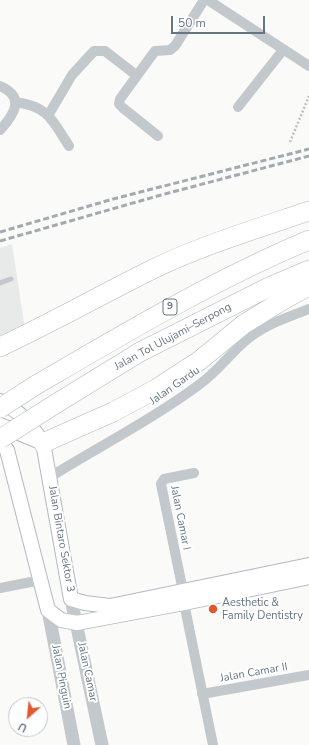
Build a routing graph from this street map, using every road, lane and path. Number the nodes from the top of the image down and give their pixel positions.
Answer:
1 (204, 0) edge
2 (208, 0) edge
3 (283, 50) junction
4 (309, 66) edge
5 (136, 75) junction
6 (0, 86) edge
7 (309, 96) edge
8 (16, 102) junction
9 (238, 107) dead end
10 (49, 114) junction
11 (0, 130) edge
12 (158, 136) dead end
13 (290, 142) dead end
14 (69, 146) dead end
15 (309, 211) edge
16 (309, 240) edge
17 (309, 270) edge
18 (11, 279) dead end
19 (0, 283) edge
20 (309, 286) edge
21 (309, 309) edge
22 (0, 347) edge
23 (0, 401) edge
24 (0, 408) edge
25 (0, 425) edge
26 (0, 438) edge
27 (0, 442) edge
28 (43, 444) junction
29 (194, 473) dead end
30 (50, 477) junction
31 (309, 565) edge
32 (309, 578) edge
33 (41, 580) junction
34 (0, 588) edge
35 (183, 597) junction
36 (71, 599) junction
37 (48, 610) junction
38 (77, 623) junction
39 (309, 675) edge
40 (202, 694) junction
41 (74, 745) edge
42 (102, 745) edge
43 (213, 745) edge

1 - 5 street
2 - 3 street
3 - 4 street
3 - 9 street
5 - 10 street
5 - 12 street
6 - 8 street
7 - 13 path
8 - 10 street
8 - 11 street
10 - 14 street
15 - 22 highway
16 - 24 highway, 9, bridge
17 - 26 highway, Jalan Tol Ulujami–Serpong / 9, bridge
18 - 19 lane
20 - 28 highway
21 - 30 street, Jalan Gardu
23 - 28 main road, Jalan Bintaro Sektor 3
25 - 28 main road
27 - 33 main road
28 - 30 main road, Jalan Bintaro Sektor 3
29 - 35 street, Jalan Camar I
30 - 36 main road, Jalan Bintaro Sektor 3
31 - 35 main road, Jalan Bintaro Sektor 3
32 - 35 main road, Jalan Bintaro Sektor 3
33 - 34 street
33 - 37 main road
35 - 36 main road, Jalan Bintaro Sektor 3
35 - 38 main road, Jalan Bintaro Sektor 3
35 - 40 street, Jalan Camar I
36 - 38 street, Jalan Camar
37 - 38 main road, Jalan Bintaro Sektor 3
37 - 41 street, Jalan Pinguin
38 - 42 street, Jalan Camar
39 - 40 street, Jalan Camar II
40 - 43 street, Jalan Camar I

